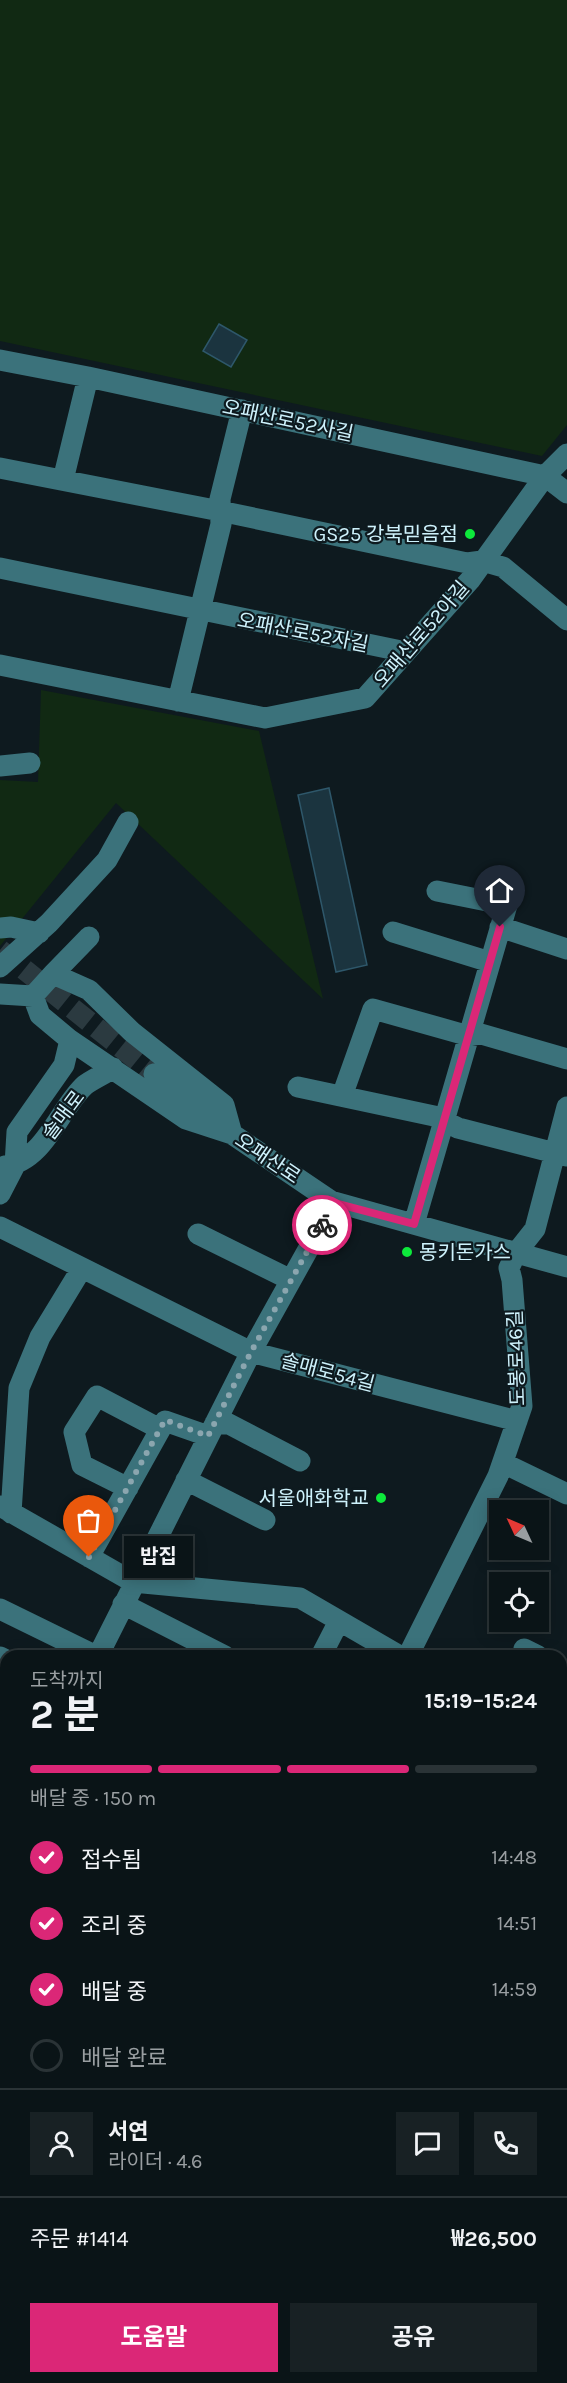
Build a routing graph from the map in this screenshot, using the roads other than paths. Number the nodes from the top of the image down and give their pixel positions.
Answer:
1 (0, 360) edge
2 (88, 377) junction
3 (242, 410) junction
4 (567, 454) edge
5 (0, 468) edge
6 (545, 476) junction
7 (63, 480) junction
8 (567, 493) edge
9 (220, 511) junction
10 (482, 561) junction
11 (0, 568) edge
12 (200, 611) junction
13 (567, 620) edge
14 (406, 652) junction
15 (0, 665) edge
16 (178, 701) junction
17 (30, 763) dead end
18 (0, 766) edge
19 (128, 822) dead end
20 (437, 891) dead end
21 (500, 927) junction
22 (0, 928) edge
23 (393, 932) dead end
24 (39, 933) junction
25 (89, 937) dead end
26 (567, 949) edge
27 (490, 962) junction
28 (0, 967) edge
29 (53, 974) junction
30 (0, 994) edge
31 (33, 996) junction
32 (469, 1036) junction
33 (70, 1040) junction
34 (567, 1059) edge
35 (113, 1068) junction
36 (154, 1074) tunnel mouth
37 (298, 1087) dead end
38 (342, 1096) junction
39 (567, 1107) edge
40 (444, 1121) junction
41 (232, 1134) junction
42 (561, 1155) edge
43 (7, 1165) edge
44 (0, 1194) edge
45 (331, 1202) junction
46 (414, 1224) junction
47 (0, 1227) edge
48 (198, 1234) dead end
49 (516, 1253) junction
50 (567, 1267) edge
51 (82, 1268) junction
52 (291, 1280) junction
53 (251, 1352) junction
54 (517, 1421) junction
55 (160, 1429) junction
56 (212, 1429) junction
57 (300, 1461) dead end
58 (503, 1463) junction
59 (186, 1480) junction
60 (128, 1488) junction
61 (567, 1494) edge
62 (5, 1510) edge
63 (265, 1520) dead end
64 (89, 1557) junction
65 (133, 1582) junction
66 (123, 1604) junction
67 (0, 1609) edge
68 (339, 1621) junction
69 (85, 1650) edge
70 (100, 1650) edge
71 (213, 1650) edge
72 (324, 1650) edge
73 (390, 1650) edge
74 (411, 1650) edge

1 - 2 street, 오패산로52사길
2 - 3 street, 오패산로52사길
2 - 7 street
3 - 6 street, 오패산로52사길
3 - 9 street
4 - 6 street
5 - 7 street
6 - 8 street
6 - 10 street, 오패산로52아길
7 - 9 street
9 - 10 street
9 - 12 street
10 - 13 street
10 - 14 street, 오패산로52아길
11 - 12 street, 오패산로52자길
12 - 14 street, 오패산로52자길
12 - 16 street
14 - 16 street, 오패산로52아길
15 - 16 street, 오패산로52아길
17 - 18 street
19 - 24 street
20 - 21 street
21 - 26 street
21 - 27 street
22 - 24 street
23 - 27 street
24 - 28 street
25 - 29 street
27 - 32 street
29 - 31 street
29 - 41 street
30 - 31 street
31 - 33 street
32 - 34 street
32 - 38 street
32 - 40 street
33 - 35 street
33 - 43 street, 솔매로
35 - 41 street
35 - 43 street, 솔매로
36 - 41 street, 오패산로
37 - 38 street
38 - 40 street
39 - 42 street
40 - 42 street
40 - 46 street
41 - 45 street, 오패산로
42 - 49 street
43 - 44 street, 솔매로
45 - 46 street, 오패산로
45 - 52 street
46 - 49 street, 오패산로
47 - 51 street, 솔매로54길
48 - 52 street
49 - 50 street, 오패산로
49 - 54 street, 도봉로46길
51 - 53 street, 솔매로54길
51 - 62 street
52 - 53 street
53 - 54 street, 솔매로54길
53 - 56 street
54 - 58 street, 도봉로46길
55 - 56 street
55 - 60 street
55 - 60 street
56 - 57 street
56 - 59 street
58 - 61 street
58 - 74 street, 도봉로46길
59 - 63 street
59 - 65 street
60 - 64 street
62 - 64 street
64 - 65 street
65 - 66 street
65 - 68 street
66 - 70 street
66 - 71 street
67 - 69 street
68 - 72 street
68 - 73 street

